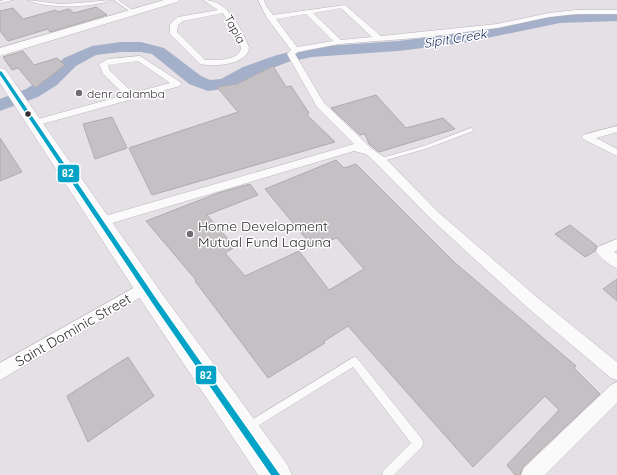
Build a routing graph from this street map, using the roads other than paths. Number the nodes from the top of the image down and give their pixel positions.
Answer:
1 (11, 0) edge
2 (30, 0) edge
3 (109, 0) edge
4 (116, 0) edge
5 (174, 0) edge
6 (206, 0) edge
7 (261, 0) edge
8 (0, 2) edge
9 (225, 11) junction
10 (133, 12) junction
11 (308, 12) junction
12 (617, 12) edge
13 (272, 18) junction
14 (378, 40) junction
15 (339, 42) junction
16 (0, 52) edge
17 (293, 54) junction
18 (0, 72) edge
19 (132, 96) junction
20 (24, 107) junction
21 (617, 129) edge
22 (471, 130) dead end
23 (617, 153) edge
24 (375, 156) junction
25 (102, 221) junction
26 (617, 244) edge
27 (617, 262) edge
28 (146, 288) junction
29 (0, 372) edge
30 (617, 372) edge
31 (617, 391) edge
32 (244, 429) junction
33 (276, 475) edge
34 (386, 475) edge
35 (531, 475) edge

1 - 8 lane
2 - 3 lane
4 - 10 lane
5 - 10 main road
6 - 9 street, Tapia
7 - 13 street
9 - 9 street, Tapia
10 - 16 main road
11 - 13 street
11 - 14 street
11 - 15 street
12 - 14 street
13 - 17 street
14 - 15 street
15 - 17 street
17 - 24 street
18 - 20 main road
19 - 19 street
19 - 20 street
20 - 25 main road
21 - 23 street
22 - 24 lane
24 - 25 street
24 - 30 street
25 - 28 main road
26 - 27 street
28 - 29 street, Saint Dominic Street
28 - 32 main road
31 - 35 street
32 - 33 main road
32 - 34 lane

